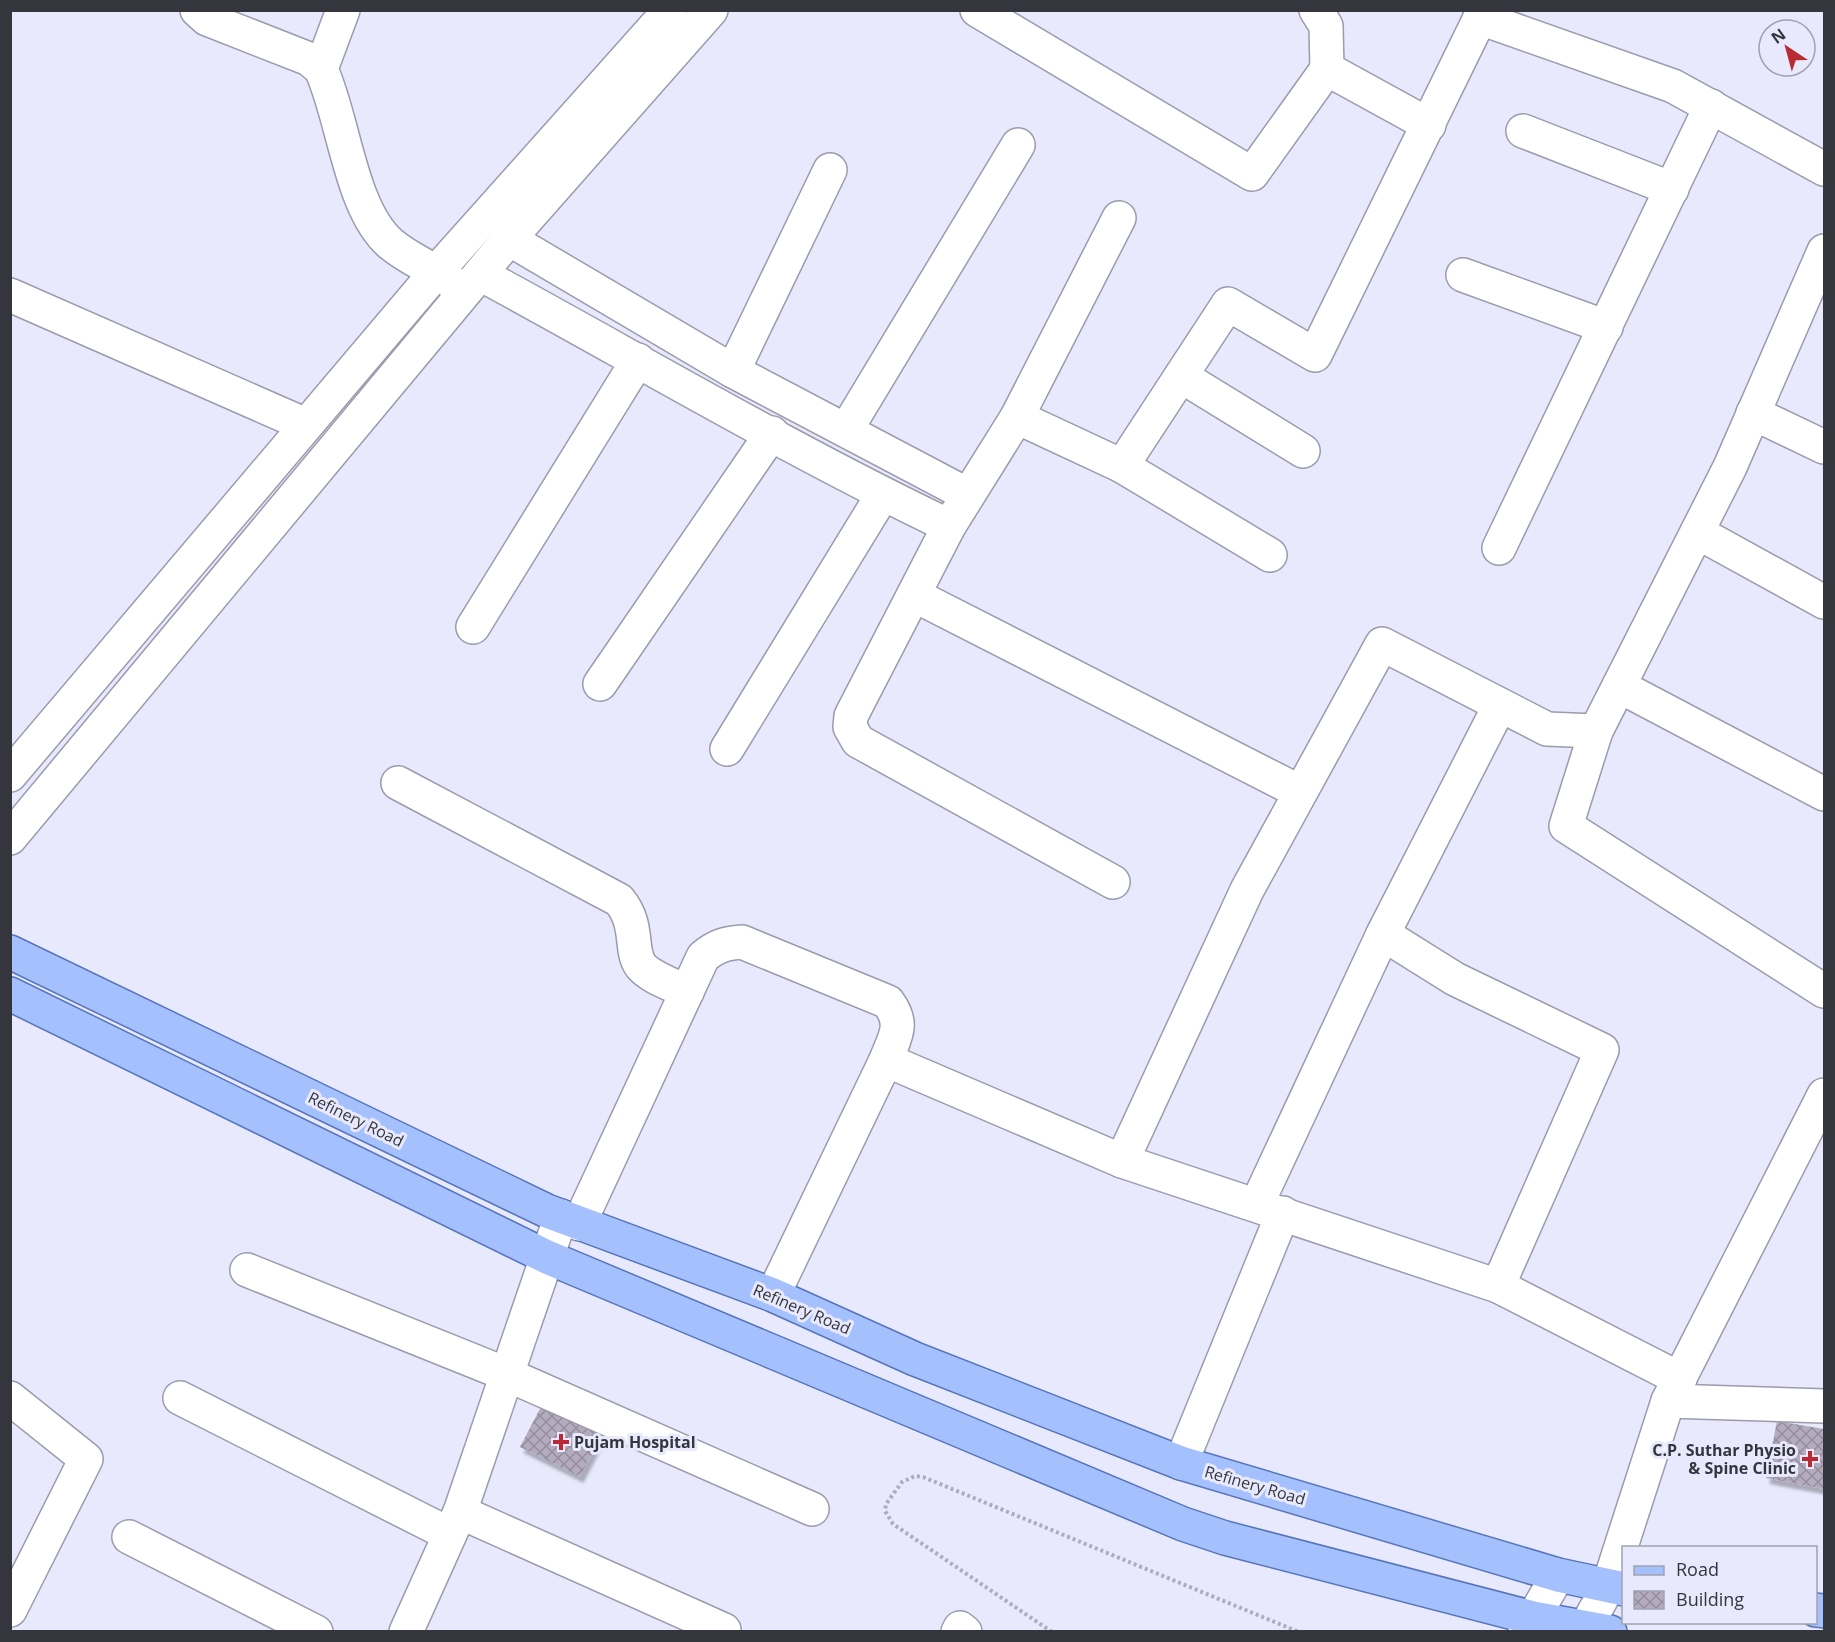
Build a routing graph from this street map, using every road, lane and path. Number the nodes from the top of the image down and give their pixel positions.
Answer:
1 (197, 10) edge
2 (343, 10) edge
3 (670, 10) edge
4 (711, 10) edge
5 (977, 10) edge
6 (1316, 10) edge
7 (1480, 14) edge
8 (321, 69) junction
9 (1327, 69) junction
10 (1711, 106) junction
11 (1429, 125) junction
12 (1523, 131) dead end
13 (1018, 145) dead end
14 (1824, 169) edge
15 (830, 170) dead end
16 (1672, 189) junction
17 (1119, 218) dead end
18 (509, 239) junction
19 (1824, 251) edge
20 (436, 271) junction
21 (1463, 275) dead end
22 (474, 284) junction
23 (10, 295) edge
24 (1606, 327) junction
25 (638, 360) junction
26 (734, 371) junction
27 (1181, 376) junction
28 (1753, 413) junction
29 (1017, 417) junction
30 (306, 425) junction
31 (846, 430) junction
32 (772, 433) junction
33 (1824, 447) edge
34 (1303, 451) dead end
35 (1122, 466) junction
36 (883, 494) junction
37 (968, 495) junction
38 (950, 526) junction
39 (1697, 532) junction
40 (1499, 548) dead end
41 (1270, 555) dead end
42 (914, 595) junction
43 (1824, 602) edge
44 (473, 627) dead end
45 (600, 684) dead end
46 (1619, 686) junction
47 (1500, 705) junction
48 (1596, 731) junction
49 (728, 749) dead end
50 (10, 775) edge
51 (398, 783) dead end
52 (1300, 792) junction
53 (1824, 794) edge
54 (10, 838) edge
55 (1113, 882) dead end
56 (1383, 934) junction
57 (10, 952) edge
58 (1824, 991) edge
59 (687, 992) junction
60 (10, 994) edge
61 (886, 1060) junction
62 (1824, 1095) edge
63 (1122, 1161) junction
64 (1270, 1209) junction
65 (570, 1220) junction
66 (547, 1257) junction
67 (247, 1270) dead end
68 (1498, 1286) junction
69 (773, 1295) junction
70 (506, 1374) junction
71 (1674, 1390) junction
72 (10, 1398) edge
73 (180, 1398) dead end
74 (1824, 1406) edge
75 (1181, 1463) junction
76 (812, 1509) dead end
77 (455, 1523) junction
78 (129, 1537) dead end
79 (1628, 1546) edge
80 (1622, 1568) edge
81 (1558, 1575) junction
82 (1616, 1588) edge
83 (10, 1610) edge
84 (1529, 1625) edge
85 (724, 1630) dead end
86 (1593, 1630) edge
87 (316, 1632) edge
88 (406, 1632) edge
89 (958, 1632) edge
90 (965, 1632) edge
91 (1052, 1632) edge
92 (1299, 1632) edge

1 - 8 street
2 - 8 street
3 - 20 street
4 - 18 street
5 - 9 street
6 - 9 street
7 - 10 street
7 - 11 street
8 - 20 street
9 - 11 street
10 - 14 street
10 - 16 street
11 - 27 street
12 - 16 street
13 - 31 street
15 - 26 street
16 - 24 street
17 - 29 street
18 - 22 street
18 - 26 street
19 - 28 street
20 - 22 street
20 - 30 street
21 - 24 street
22 - 25 street
22 - 54 street
23 - 30 street
24 - 40 street
25 - 32 street
25 - 44 street
26 - 31 street
27 - 34 street
27 - 35 street
28 - 33 street
28 - 39 street
29 - 35 street
29 - 37 street
30 - 50 street
31 - 37 street
32 - 36 street
32 - 45 street
35 - 41 street
36 - 38 street
36 - 49 street
37 - 38 street
38 - 42 street
39 - 43 street
39 - 46 street
42 - 52 street
42 - 55 street
46 - 48 street
46 - 53 street
47 - 48 street
47 - 52 street
47 - 56 street
48 - 58 street
51 - 59 street
52 - 63 street
56 - 64 street
56 - 68 street
57 - 65 main road, Refinery Road
59 - 61 street
59 - 65 street
60 - 66 main road
61 - 63 street
61 - 69 street
62 - 71 street
63 - 64 street
64 - 68 street
64 - 75 street
65 - 66 street
65 - 69 main road, Refinery Road
66 - 70 street
66 - 84 main road
67 - 70 street
68 - 71 street
69 - 75 main road, Refinery Road
70 - 76 street
70 - 77 street
71 - 74 street
71 - 79 street
72 - 83 street
73 - 77 street
75 - 81 main road, Refinery Road
77 - 85 street
77 - 88 street
78 - 87 street
80 - 82 street
81 - 82 main road, Refinery Road
81 - 84 street
82 - 86 street
84 - 86 main road
89 - 90 street
91 - 92 path

